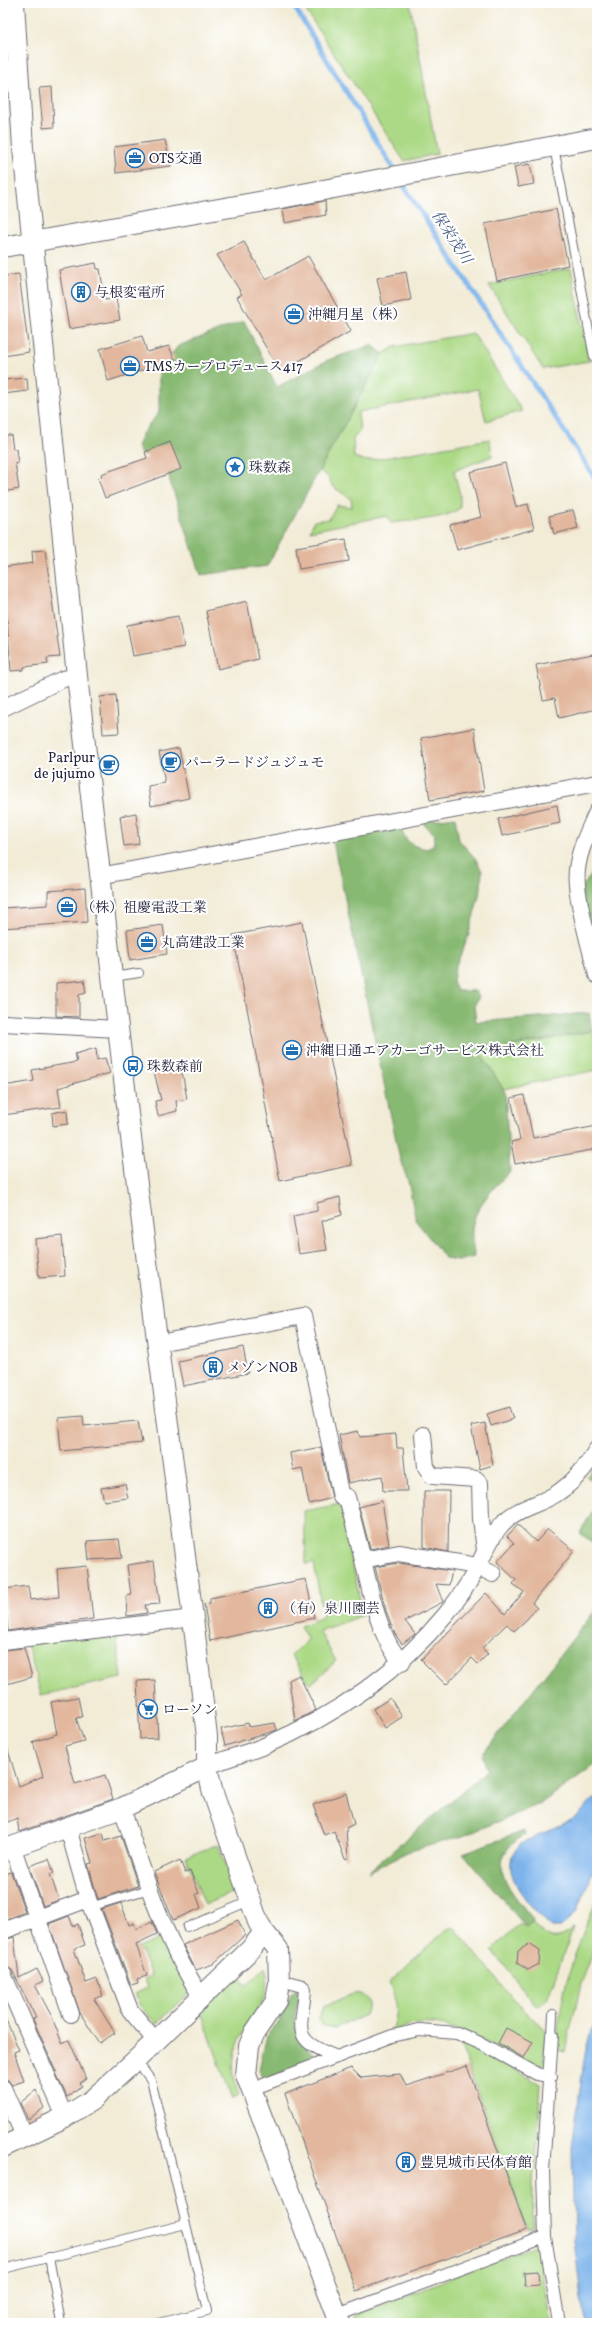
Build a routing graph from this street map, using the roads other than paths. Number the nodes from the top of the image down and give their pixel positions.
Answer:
1 (14, 3) edge
2 (597, 138) edge
3 (554, 146) junction
4 (33, 242) junction
5 (3, 247) edge
6 (594, 357) dead end
7 (77, 676) junction
8 (3, 708) edge
9 (597, 783) edge
10 (597, 812) edge
11 (99, 876) junction
12 (138, 974) dead end
13 (597, 975) edge
14 (112, 977) junction
15 (3, 1023) edge
16 (118, 1029) junction
17 (158, 1343) junction
18 (423, 1435) dead end
19 (597, 1449) edge
20 (485, 1550) junction
21 (363, 1560) junction
22 (478, 1566) junction
23 (493, 1574) dead end
24 (192, 1618) junction
25 (3, 1641) edge
26 (402, 1662) junction
27 (207, 1767) junction
28 (122, 1808) junction
29 (68, 1828) junction
30 (7, 1848) edge
31 (149, 1889) junction
32 (250, 1901) junction
33 (89, 1903) junction
34 (35, 1918) junction
35 (187, 1927) dead end
36 (3, 1931) edge
37 (264, 1932) junction
38 (3, 1974) edge
39 (291, 1983) dead end
40 (201, 1996) junction
41 (71, 2014) dead end
42 (553, 2014) dead end
43 (552, 2036) joint
44 (155, 2040) junction
45 (337, 2057) junction
46 (136, 2060) junction
47 (550, 2077) junction
48 (264, 2085) dead end
49 (3, 2088) edge
50 (65, 2117) junction
51 (24, 2136) junction
52 (3, 2147) edge
53 (186, 2224) junction
54 (545, 2237) junction
55 (49, 2257) junction
56 (3, 2269) edge
57 (344, 2317) edge
58 (61, 2323) edge
59 (158, 2323) edge
60 (559, 2323) edge

1 - 4 street
2 - 3 street
3 - 4 street
3 - 6 lane
4 - 5 street
4 - 7 street
7 - 8 street
7 - 11 street
9 - 11 street
10 - 13 street
11 - 14 street
12 - 14 lane
14 - 16 street
15 - 16 street
16 - 17 street
17 - 21 street
17 - 24 street
18 - 20 street
19 - 20 street
20 - 22 street
21 - 22 street
21 - 26 street
22 - 23 street
22 - 26 street
24 - 25 street
24 - 27 street
26 - 27 street
27 - 28 street
27 - 32 street
28 - 29 street
28 - 31 street
29 - 30 street
29 - 33 street
30 - 34 street
31 - 33 lane
31 - 40 street
32 - 35 lane
32 - 37 street
33 - 34 street
33 - 44 street
34 - 36 street
34 - 41 street
37 - 40 street
37 - 57 street
38 - 50 street
39 - 45 street
40 - 44 street
42 - 43 lane
43 - 47 street
44 - 46 street
45 - 47 street
45 - 48 street
46 - 50 street
46 - 53 lane
47 - 54 street
49 - 51 street
50 - 51 street
51 - 52 street
53 - 55 lane
53 - 59 lane
54 - 57 street
54 - 60 street
55 - 56 lane
55 - 58 lane

